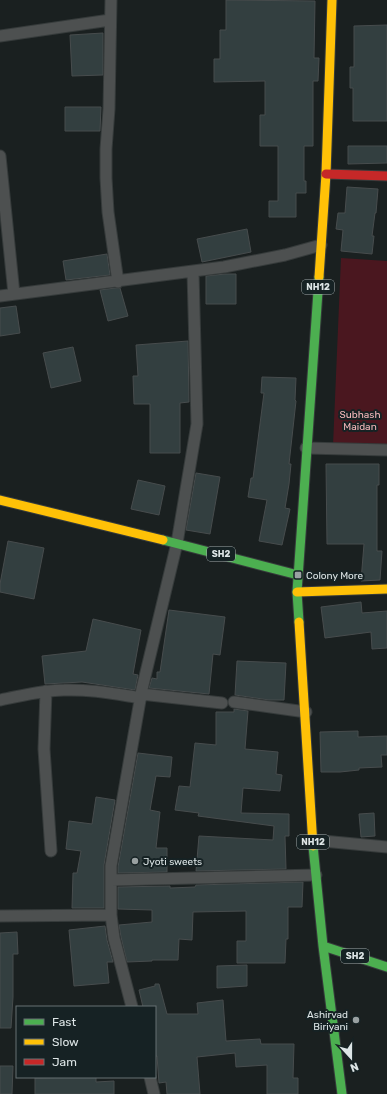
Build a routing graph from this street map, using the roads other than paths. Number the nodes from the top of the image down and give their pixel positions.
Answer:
1 (110, 0) edge
2 (332, 0) edge
3 (110, 20) junction
4 (0, 36) edge
5 (0, 156) edge
6 (326, 174) junction
7 (387, 176) edge
8 (321, 245) junction
9 (193, 272) junction
10 (118, 282) junction
11 (14, 294) junction
12 (0, 296) edge
13 (306, 448) junction
14 (387, 450) edge
15 (0, 500) edge
16 (177, 543) junction
17 (298, 575) junction
18 (387, 589) edge
19 (298, 592) junction
20 (46, 692) junction
21 (141, 696) junction
22 (0, 700) edge
23 (306, 712) junction
24 (312, 840) junction
25 (387, 847) edge
26 (51, 851) dead end
27 (316, 876) junction
28 (111, 880) junction
29 (111, 915) junction
30 (0, 916) edge
31 (323, 946) junction
32 (387, 967) edge
33 (132, 1006) edge
34 (150, 1078) edge
35 (154, 1094) edge
36 (342, 1094) edge

1 - 3 street
2 - 6 main road, NH12
3 - 4 street
3 - 10 street
5 - 11 street
6 - 7 main road
6 - 8 main road, NH12
8 - 9 street
8 - 13 main road, NH12
9 - 10 street
9 - 16 street
10 - 11 street
11 - 12 street
13 - 14 street
13 - 17 main road, NH12
15 - 16 main road, SH2
16 - 17 main road, SH2
16 - 21 street
17 - 19 main road, NH12
18 - 19 main road
19 - 23 main road, NH12
20 - 21 street
20 - 22 street
20 - 26 street
21 - 23 street
21 - 28 street
23 - 24 main road, NH12
24 - 25 street
24 - 27 main road, NH12
27 - 28 street
27 - 31 main road, NH12
28 - 29 street
29 - 30 street
29 - 33 street
31 - 32 main road, SH2
31 - 36 main road, NH12
34 - 35 street

